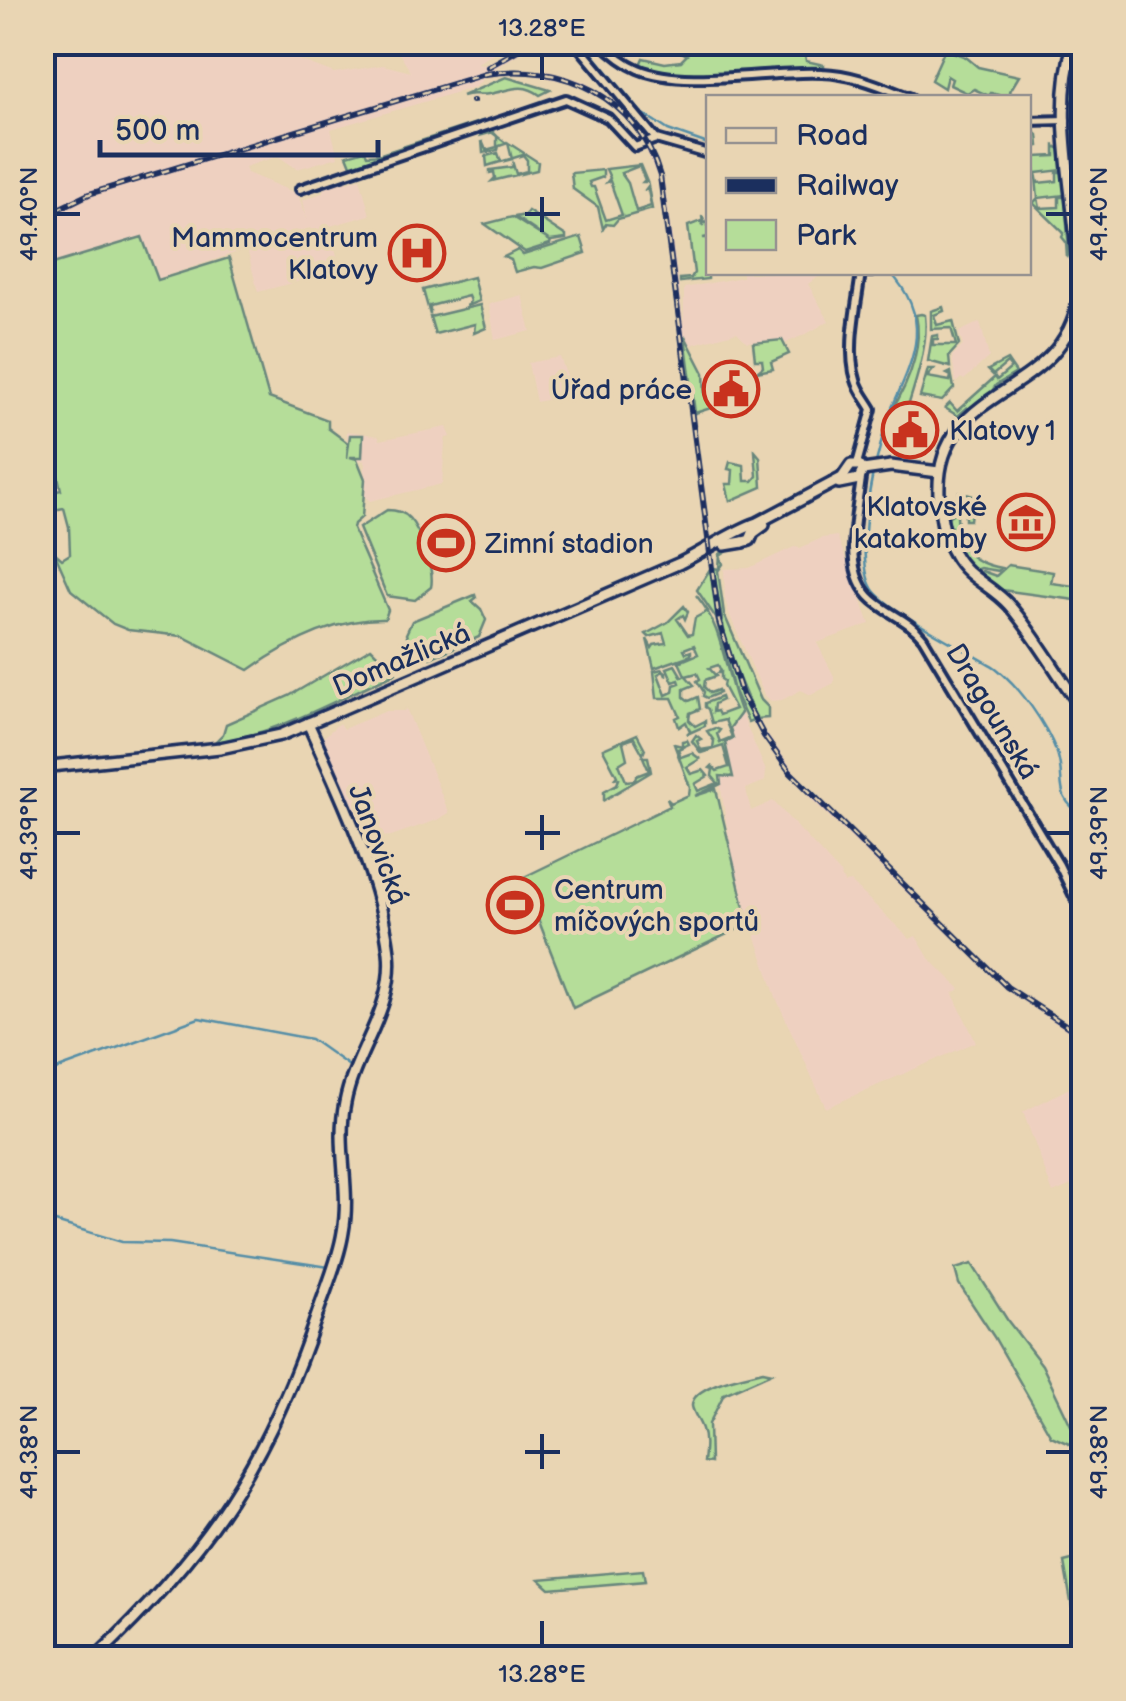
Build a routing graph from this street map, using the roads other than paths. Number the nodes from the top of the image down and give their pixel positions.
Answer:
1 (575, 42) edge
2 (601, 42) edge
3 (1074, 42) edge
4 (903, 95) edge
5 (1066, 120) junction
6 (1031, 121) edge
7 (656, 139) junction
8 (706, 153) edge
9 (300, 190) dead end
10 (1080, 258) edge
11 (865, 275) edge
12 (1067, 334) junction
13 (1084, 341) edge
14 (860, 472) junction
15 (939, 472) junction
16 (1084, 712) edge
17 (308, 723) junction
18 (42, 768) edge
19 (1084, 917) edge
20 (96, 1658) edge

1 - 7 street
2 - 4 street
3 - 5 main road
5 - 6 street
5 - 10 main road
7 - 8 street
7 - 9 street
10 - 12 main road
11 - 14 street
12 - 13 main road
12 - 15 main road
14 - 15 main road
14 - 17 main road, Domažlická
14 - 19 street, Dragounská
15 - 16 main road
17 - 18 main road, Domažlická
17 - 20 main road, Janovická

